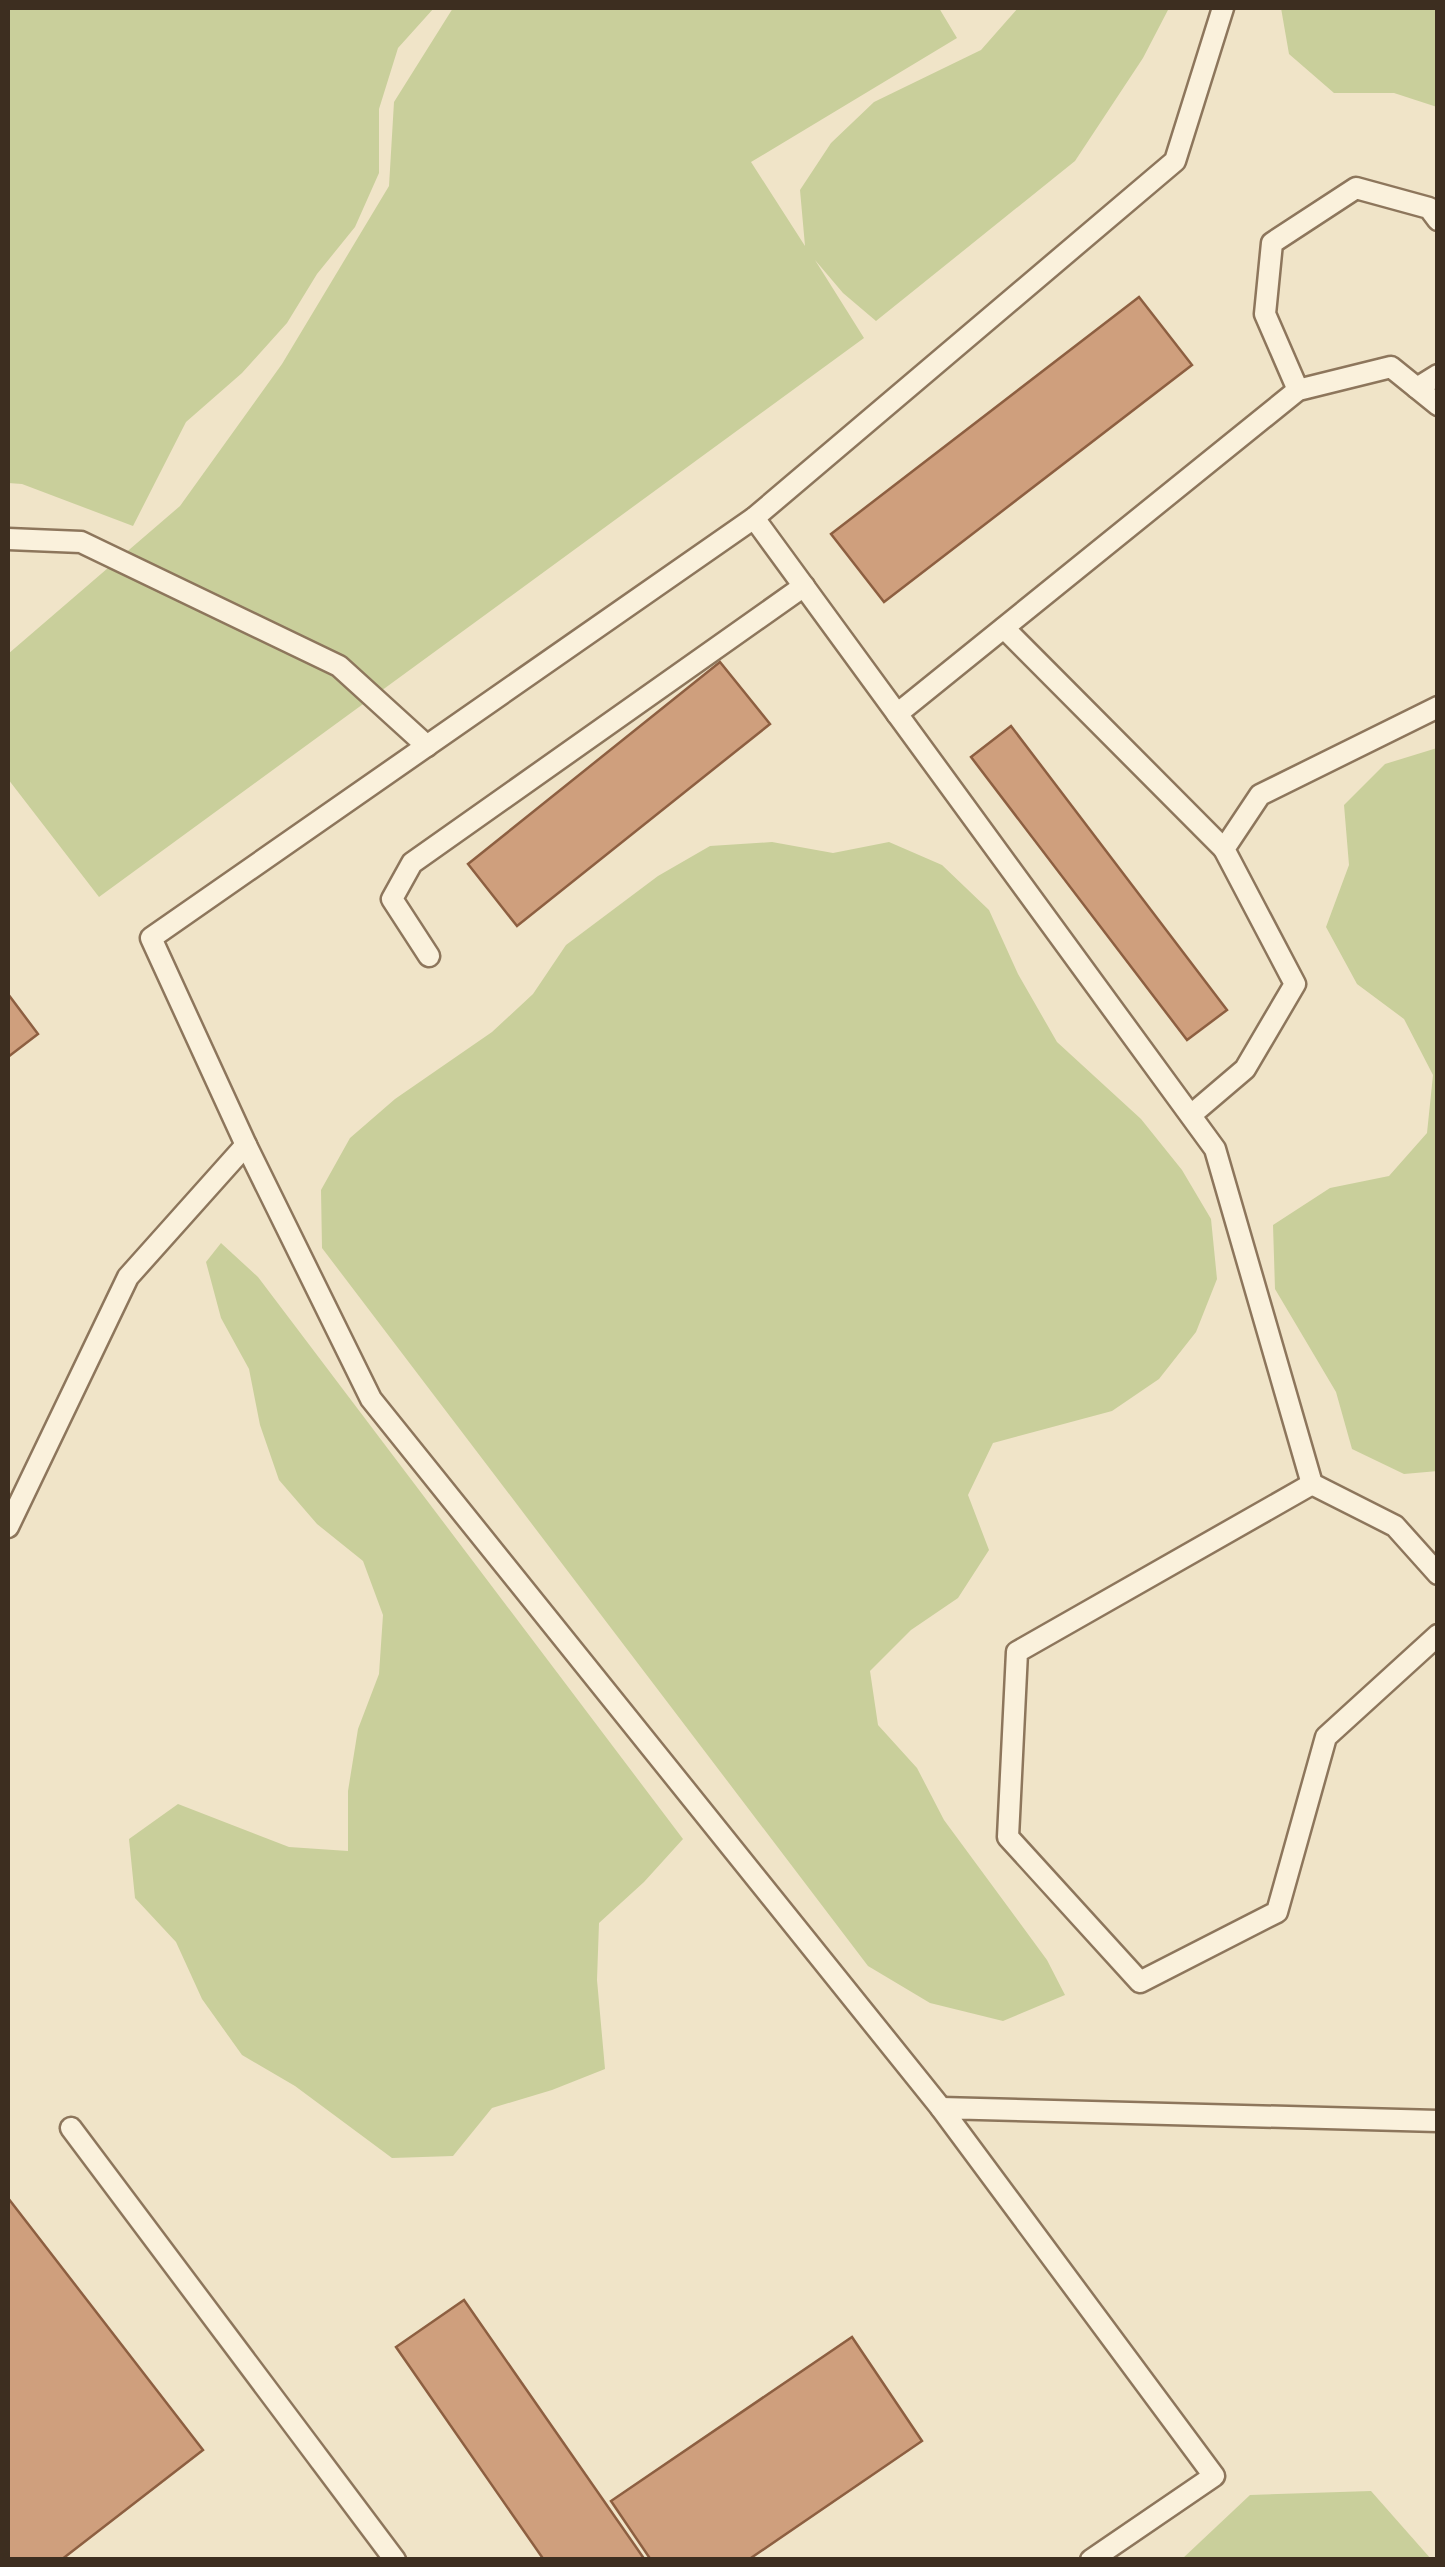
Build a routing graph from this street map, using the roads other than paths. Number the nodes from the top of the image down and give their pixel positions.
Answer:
1 (1223, 8) edge
2 (1438, 220) edge
3 (1438, 375) edge
4 (1416, 388) junction
5 (1298, 390) junction
6 (1438, 405) edge
7 (754, 518) junction
8 (8, 539) edge
9 (804, 586) junction
10 (1004, 628) junction
11 (1438, 707) edge
12 (898, 714) junction
13 (427, 746) junction
14 (1224, 849) junction
15 (429, 956) dead end
16 (1191, 1116) junction
17 (246, 1145) junction
18 (1312, 1484) junction
19 (8, 1527) edge
20 (1438, 1574) edge
21 (1438, 1634) edge
22 (941, 2108) junction
23 (1438, 2121) edge
24 (71, 2128) dead end
25 (395, 2560) edge
26 (1091, 2560) edge

1 - 7 lane
2 - 5 lane
3 - 4 lane
4 - 5 lane
4 - 6 lane
5 - 10 lane
7 - 9 lane
7 - 13 lane
8 - 13 lane
9 - 12 lane
9 - 15 lane
10 - 12 lane
10 - 14 lane
11 - 14 lane
12 - 16 lane
13 - 17 lane
14 - 16 lane
16 - 18 lane
17 - 19 lane
17 - 22 lane
18 - 20 lane
18 - 21 lane
22 - 23 lane
22 - 26 lane
24 - 25 lane

